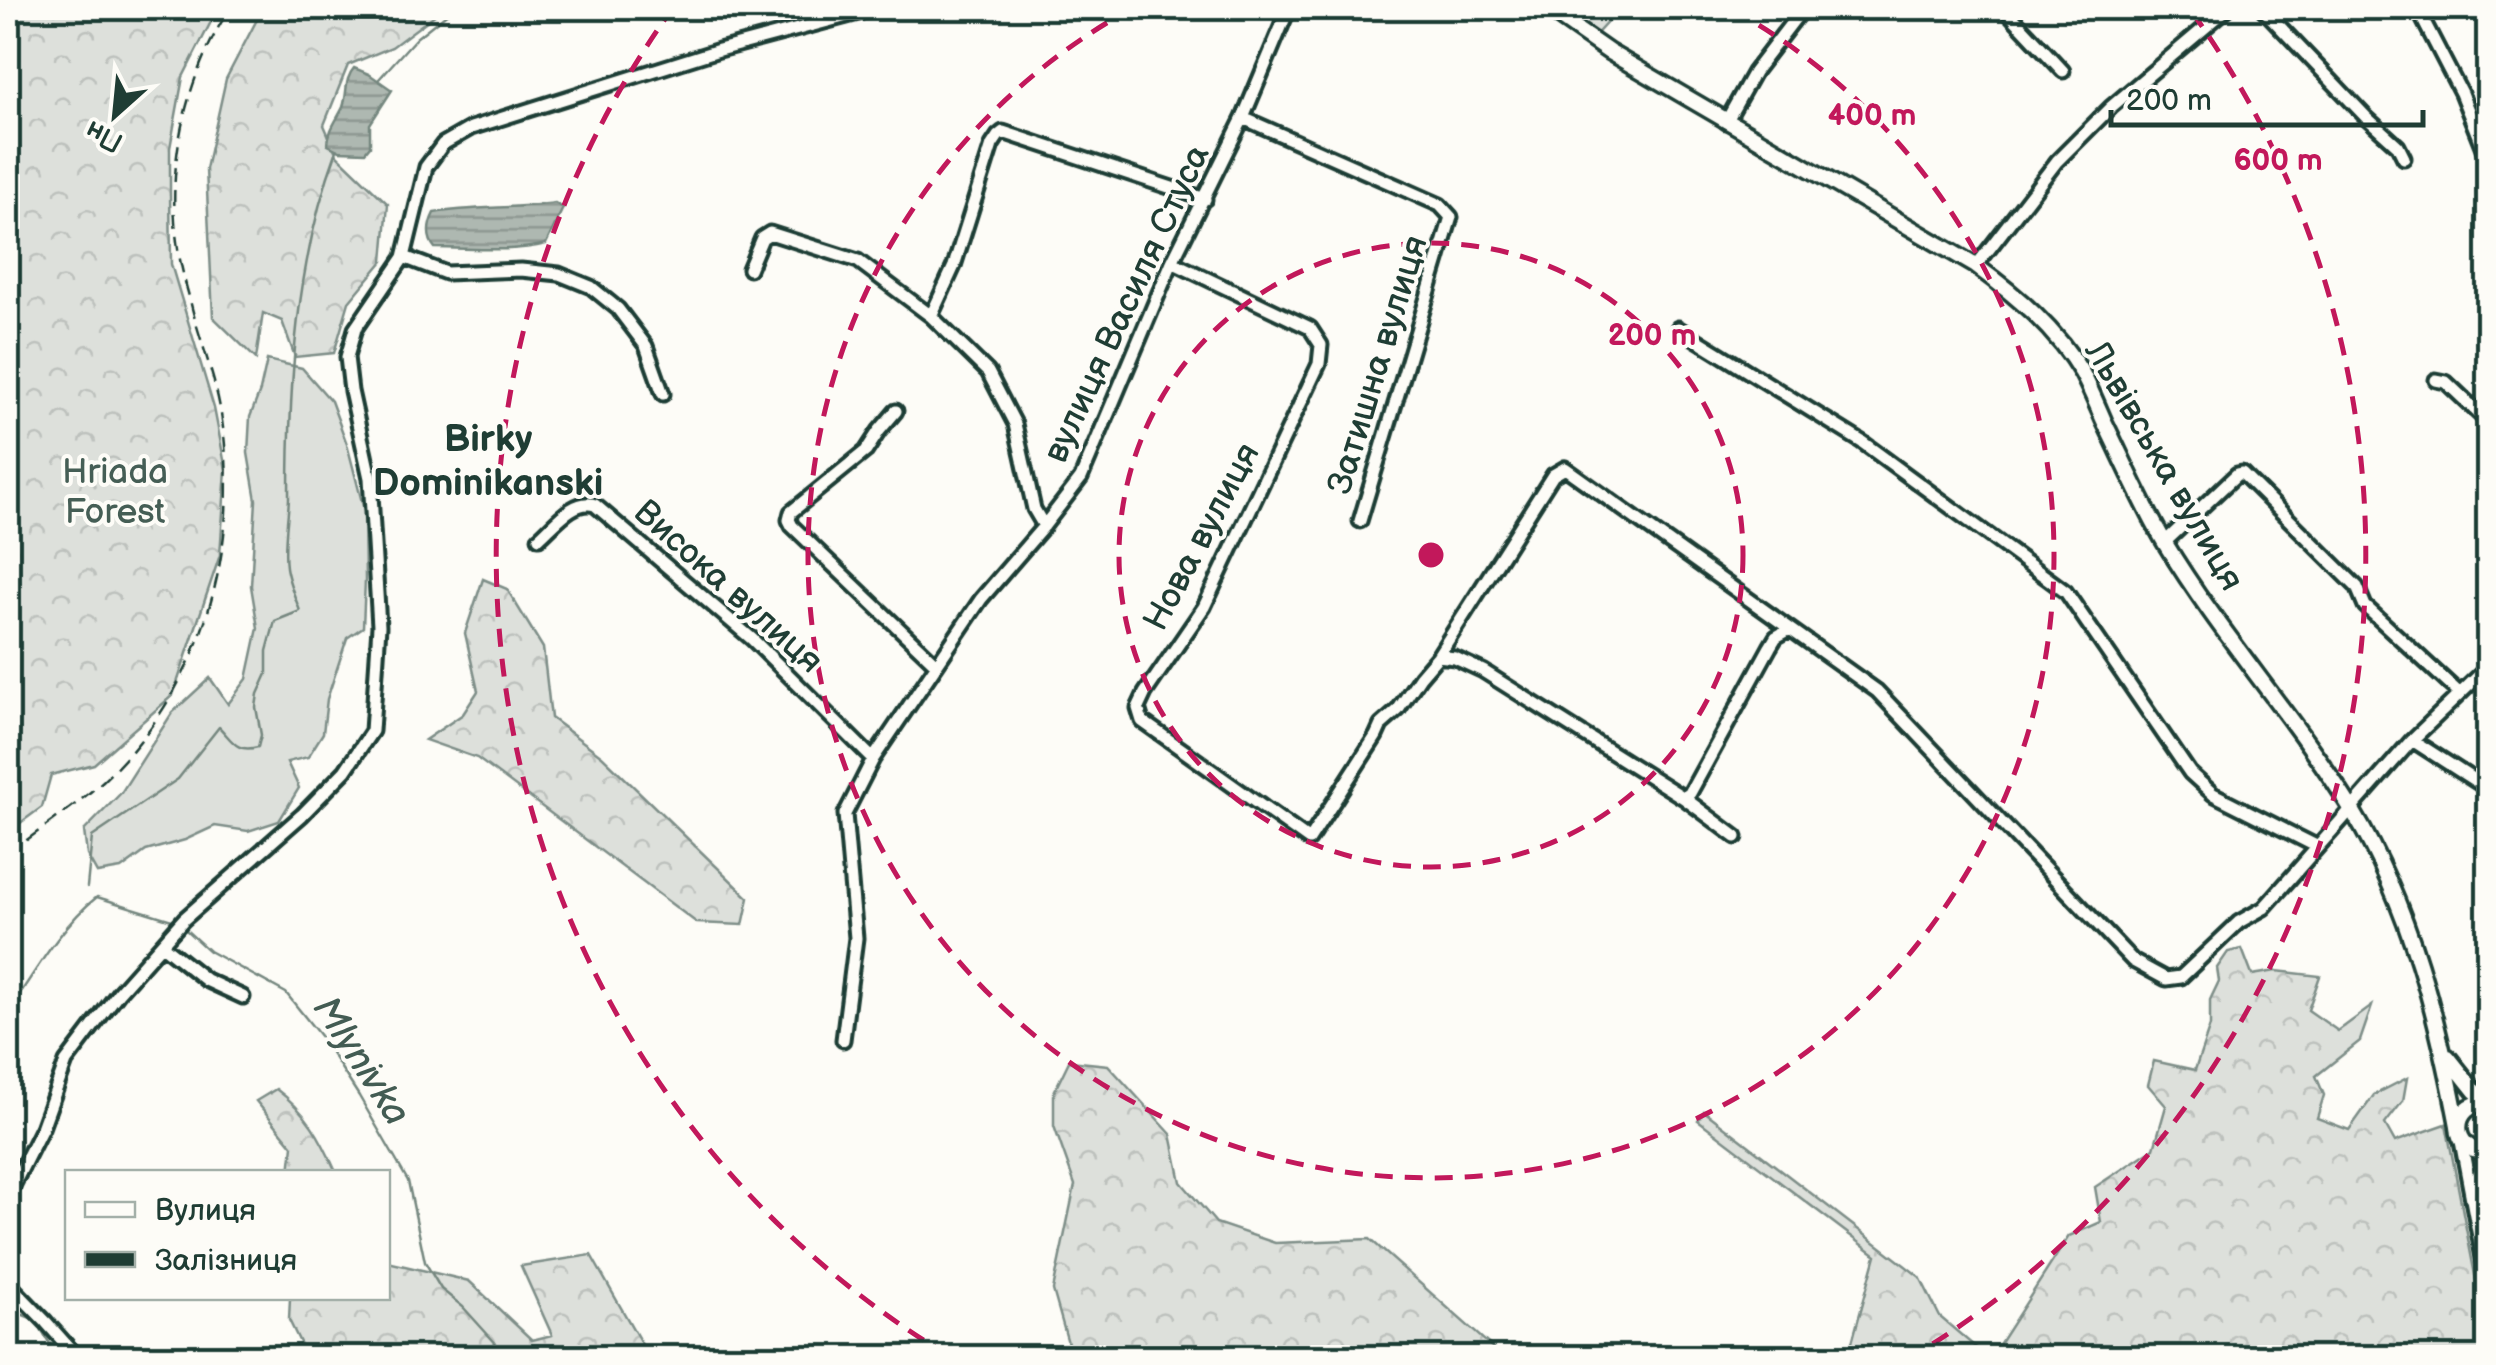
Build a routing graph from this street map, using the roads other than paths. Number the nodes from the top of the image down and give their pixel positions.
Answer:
1 (877, 8) edge
2 (1288, 8) edge
3 (1546, 8) edge
4 (1803, 8) edge
5 (2004, 8) edge
6 (2228, 8) edge
7 (2262, 8) edge
8 (2417, 8) edge
9 (2063, 71) dead end
10 (1243, 118) junction
11 (1726, 122) junction
12 (2404, 158) dead end
13 (2488, 161) edge
14 (1206, 198) junction
15 (404, 257) junction
16 (1172, 262) junction
17 (1976, 266) junction
18 (749, 268) dead end
19 (931, 316) junction
20 (1678, 328) dead end
21 (2436, 380) dead end
22 (663, 394) dead end
23 (896, 411) dead end
24 (2488, 422) edge
25 (1360, 521) dead end
26 (1044, 526) junction
27 (539, 538) dead end
28 (2165, 542) junction
29 (1790, 629) junction
30 (1438, 656) junction
31 (936, 664) junction
32 (2488, 667) edge
33 (2460, 694) junction
34 (2412, 740) junction
35 (874, 759) junction
36 (2488, 789) edge
37 (1684, 798) junction
38 (2352, 810) junction
39 (1736, 837) dead end
40 (2316, 846) junction
41 (162, 945) junction
42 (243, 997) dead end
43 (843, 1040) dead end
44 (2444, 1053) junction
45 (2488, 1103) edge
46 (2460, 1134) junction
47 (2488, 1154) edge
48 (8, 1196) edge
49 (2475, 1208) junction
50 (8, 1283) edge
51 (2488, 1284) edge
52 (78, 1358) edge

1 - 15 street
2 - 10 street, вулиця Василя Стуса
3 - 11 main road, Львівська вулиця
4 - 11 street
5 - 9 street
6 - 17 street
7 - 12 street
8 - 13 street
10 - 14 street, вулиця Василя Стуса
10 - 25 street, Затишна вулиця
11 - 17 main road, Львівська вулиця
14 - 16 street, вулиця Василя Стуса
14 - 19 street
15 - 22 street
15 - 41 street
16 - 26 street, вулиця Василя Стуса
16 - 30 street, Нова вулиця
17 - 28 main road, Львівська вулиця
18 - 19 street
19 - 26 street
20 - 40 street
21 - 24 street
23 - 31 street
26 - 31 street, вулиця Василя Стуса
27 - 35 street, Висока вулиця
28 - 33 street
28 - 38 main road, Львівська вулиця
29 - 30 street
29 - 37 street
29 - 40 street
30 - 37 street
31 - 35 street, вулиця Василя Стуса
32 - 33 street
33 - 34 street
34 - 36 street
34 - 38 street
35 - 43 street, вулиця Василя Стуса
37 - 39 street
38 - 40 street
38 - 44 main road, Львівська вулиця
41 - 42 street
41 - 48 street
44 - 45 main road, Львівська вулиця
44 - 46 main road, Львівська вулиця
45 - 46 highway
46 - 47 highway
46 - 49 street
47 - 49 street
49 - 51 street
50 - 52 street

